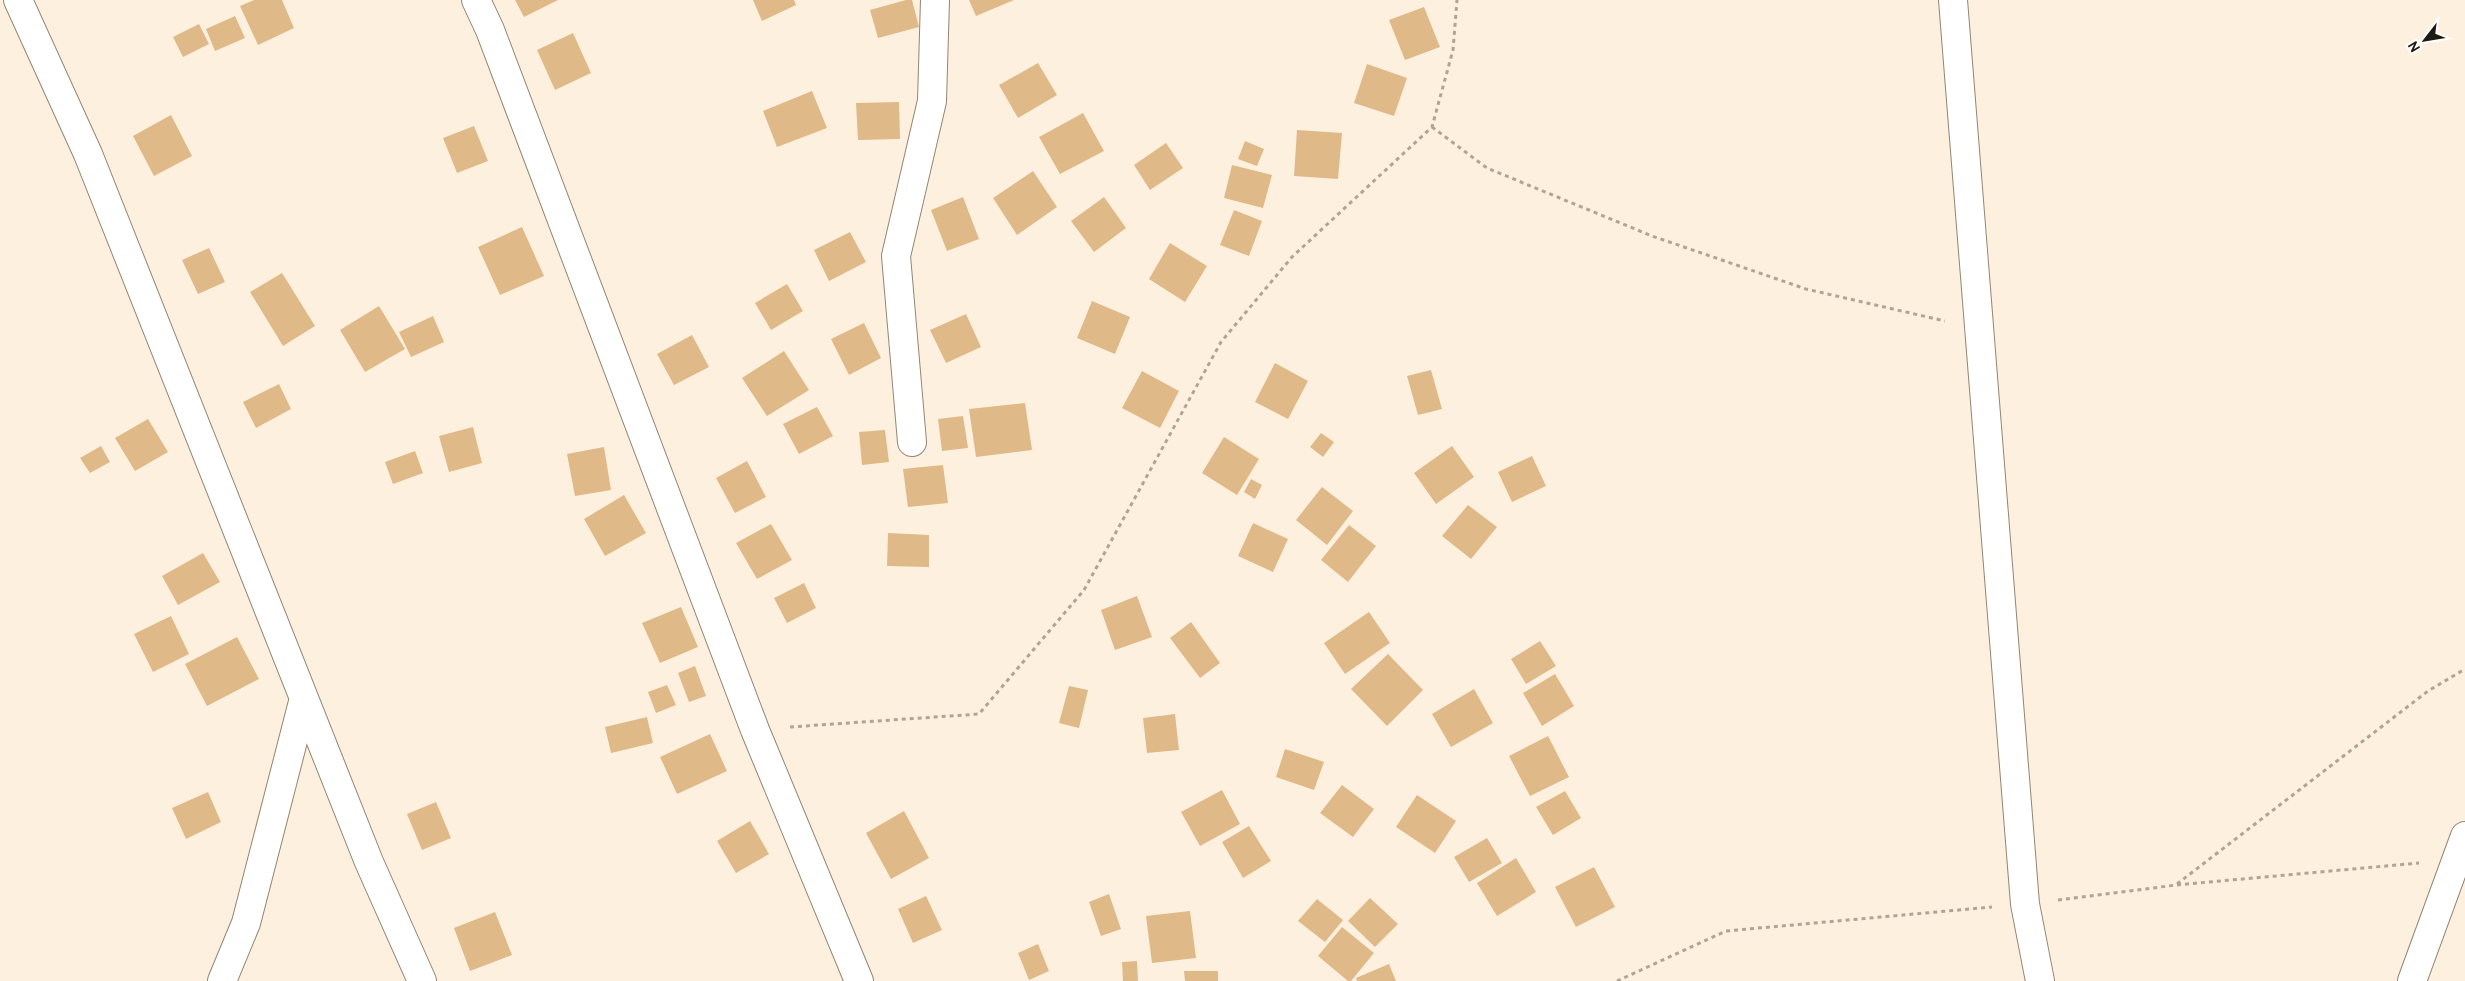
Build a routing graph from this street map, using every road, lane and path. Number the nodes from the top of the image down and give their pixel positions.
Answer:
1 (18, 0) edge
2 (476, 0) edge
3 (935, 0) edge
4 (1457, 0) edge
5 (1954, 0) edge
6 (1432, 128) junction
7 (1980, 329) junction
8 (912, 442) dead end
9 (2465, 669) edge
10 (304, 698) junction
11 (755, 730) junction
12 (2465, 836) edge
13 (2176, 885) dead end
14 (2033, 977) edge
15 (222, 981) edge
16 (422, 981) edge
17 (859, 981) edge
18 (2412, 981) edge

1 - 10 street
2 - 11 street
3 - 8 street
4 - 6 path
5 - 7 street
6 - 7 path
6 - 11 path
7 - 14 street
9 - 13 path
10 - 15 street
10 - 16 street
11 - 17 street
12 - 18 street

